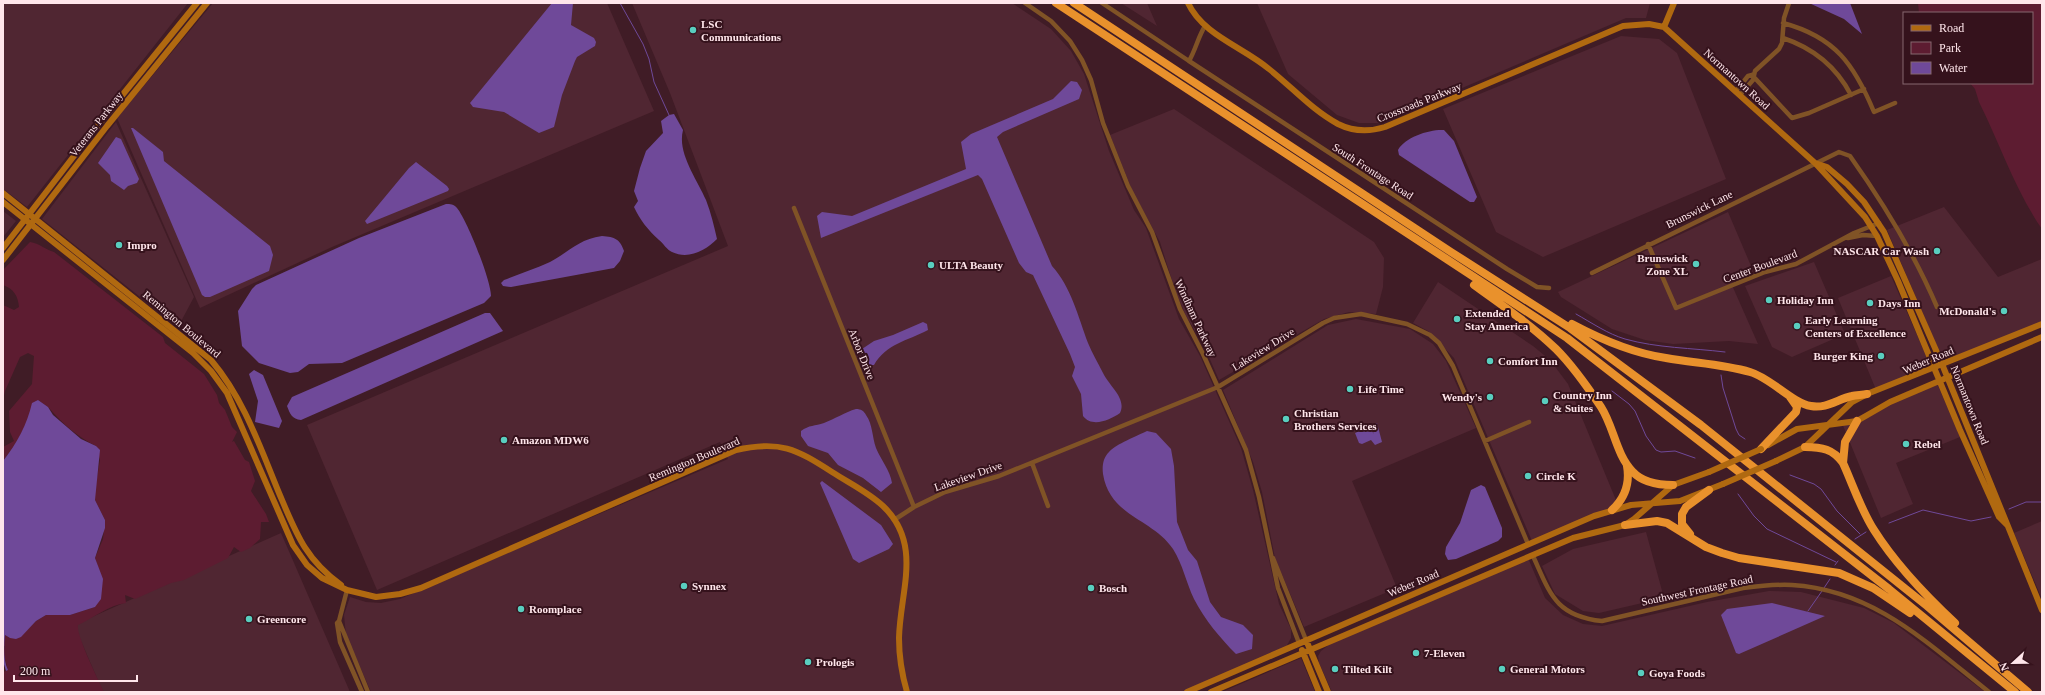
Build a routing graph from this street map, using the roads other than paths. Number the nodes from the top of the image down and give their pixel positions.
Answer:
1 (197, 3) edge
2 (207, 3) edge
3 (1025, 3) edge
4 (1056, 3) edge
5 (1074, 3) edge
6 (1102, 3) edge
7 (1188, 3) edge
8 (1674, 3) edge
9 (1790, 3) edge
10 (1783, 22) junction
11 (1205, 26) junction
12 (1664, 27) junction
13 (1782, 38) junction
14 (1189, 61) junction
15 (1752, 75) junction
16 (1864, 89) junction
17 (1738, 93) junction
18 (1851, 95) junction
19 (1895, 103) dead end
20 (1815, 163) junction
21 (3, 193) edge
22 (3, 202) edge
23 (794, 208) dead end
24 (27, 217) junction
25 (33, 222) junction
26 (1879, 223) junction
27 (1871, 226) junction
28 (1877, 236) junction
29 (1848, 238) junction
30 (1648, 244) junction
31 (3, 248) edge
32 (1451, 252) junction
33 (3, 260) edge
34 (1462, 271) junction
35 (1592, 272) dead end
36 (1549, 288) dead end
37 (1937, 307) dead end
38 (2042, 324) edge
39 (2042, 336) edge
40 (1942, 364) junction
41 (1935, 368) junction
42 (1948, 378) junction
43 (1940, 381) junction
44 (1218, 387) junction
45 (1788, 393) junction
46 (1867, 394) junction
47 (1857, 421) junction
48 (1529, 422) dead end
49 (1829, 425) junction
50 (1485, 441) junction
51 (1805, 447) junction
52 (1761, 449) junction
53 (1032, 462) junction
54 (1844, 462) junction
55 (1627, 464) junction
56 (1673, 485) junction
57 (1709, 490) junction
58 (1651, 504) junction
59 (1048, 506) dead end
60 (914, 507) junction
61 (1612, 510) junction
62 (894, 520) junction
63 (1625, 525) junction
64 (2007, 525) junction
65 (1695, 540) junction
66 (1528, 544) junction
67 (1271, 555) junction
68 (1533, 556) junction
69 (348, 590) junction
70 (2042, 610) edge
71 (339, 621) junction
72 (1306, 640) junction
73 (1952, 642) junction
74 (1299, 643) junction
75 (1310, 649) junction
76 (1303, 652) junction
77 (2026, 690) edge
78 (362, 692) edge
79 (368, 692) edge
80 (907, 692) edge
81 (1187, 692) edge
82 (1211, 692) edge
83 (1319, 692) edge
84 (1328, 692) edge
85 (1988, 692) edge
86 (2015, 692) edge

1 - 24 street, Veterans Parkway
2 - 25 street, Veterans Parkway
3 - 44 street, Windham Parkway
4 - 34 highway
5 - 32 highway
6 - 14 street, South Frontage Road
7 - 11 street, Crossroads Parkway
8 - 12 street
9 - 10 street
10 - 13 street
10 - 16 street
11 - 12 street, Crossroads Parkway
11 - 14 street
12 - 17 street, Normantown Road
13 - 15 street
13 - 18 street
14 - 36 street, South Frontage Road
15 - 17 street
15 - 18 street
16 - 18 street
16 - 19 street
17 - 20 street, Normantown Road
20 - 26 street, Normantown Road
20 - 27 street, Normantown Road
20 - 30 street, Brunswick Lane
20 - 37 street, Brunswick Lane
21 - 24 street, Remington Boulevard
22 - 24 street, Remington Boulevard
23 - 60 street, Arbor Drive
24 - 25 street, Remington Boulevard
24 - 31 street, Veterans Parkway
25 - 33 street, Veterans Parkway
25 - 69 street, Remington Boulevard
26 - 27 street, Center Boulevard
26 - 40 street, Normantown Road
27 - 28 street, Normantown Road
27 - 29 street, Center Boulevard
28 - 29 street, Center Boulevard
28 - 41 street, Normantown Road
29 - 30 street, Center Boulevard
30 - 35 street, Brunswick Lane
32 - 45 highway
32 - 77 highway
34 - 55 highway
34 - 73 highway
38 - 40 street, Weber Road
39 - 42 street, Weber Road
40 - 41 street, Weber Road
40 - 42 street, Normantown Road
41 - 43 street, Normantown Road
41 - 46 street, Weber Road
42 - 43 street, Weber Road
42 - 64 street, Normantown Road
43 - 47 street, Weber Road
43 - 64 street, Normantown Road
44 - 50 street, Lakeview Drive
44 - 53 street, Lakeview Drive
44 - 67 street, Windham Parkway
45 - 46 highway
45 - 52 highway
46 - 49 street, Weber Road
47 - 49 street, Weber Road
47 - 54 highway
48 - 50 street
49 - 51 street, Weber Road
49 - 52 street, Weber Road
50 - 66 street, Lakeview Drive
51 - 54 highway
51 - 57 street, Weber Road, bridge
52 - 56 street, Weber Road, bridge
53 - 59 street
53 - 60 street, Lakeview Drive
54 - 77 highway
55 - 56 highway
55 - 61 highway
56 - 58 street, Weber Road
57 - 58 street, Weber Road
57 - 65 highway
58 - 61 street, Weber Road
58 - 63 street, Weber Road
60 - 62 street, Lakeview Drive
61 - 66 street, Weber Road
62 - 69 street, Remington Boulevard
62 - 80 street, Remington Boulevard
63 - 65 highway
63 - 68 street, Weber Road
64 - 70 street, Normantown Road
65 - 73 highway
66 - 72 street, Weber Road
67 - 72 street
67 - 74 street, Windham Parkway
68 - 75 street, Weber Road
68 - 85 street, Southwest Frontage Road
69 - 71 street
71 - 78 street
71 - 79 street
72 - 74 street, Weber Road
72 - 75 street
73 - 86 highway
74 - 76 street
74 - 81 street, Weber Road
75 - 76 street, Weber Road
75 - 84 street
76 - 82 street, Weber Road
76 - 83 street

